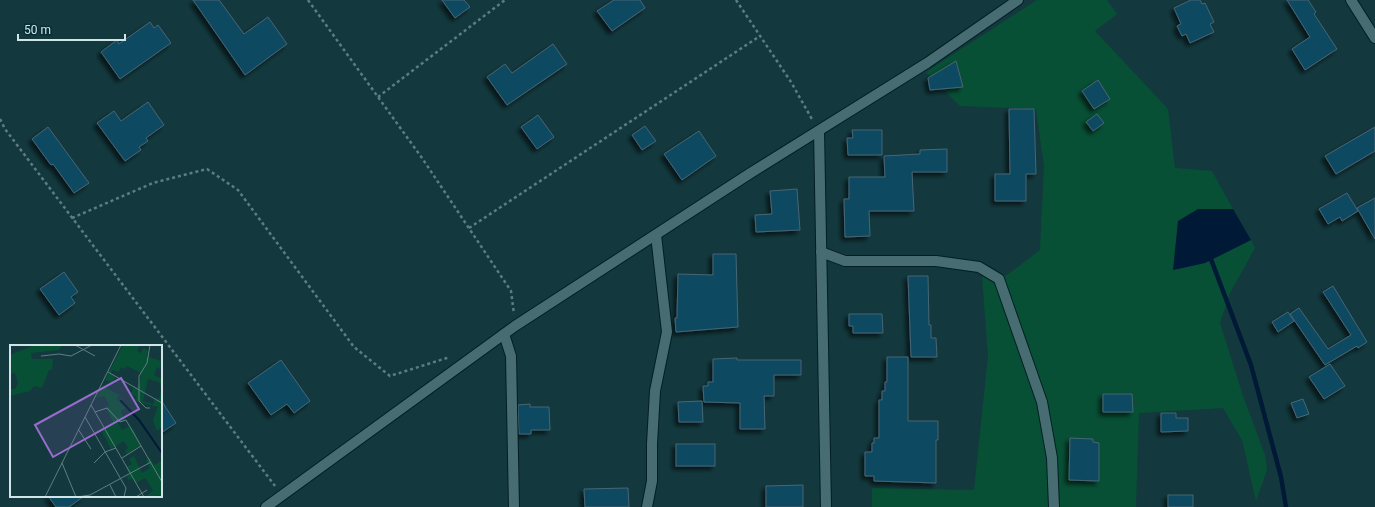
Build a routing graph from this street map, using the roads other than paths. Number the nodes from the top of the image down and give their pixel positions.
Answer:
1 (1018, 0) edge
2 (1351, 0) edge
3 (1375, 38) edge
4 (819, 130) junction
5 (656, 235) junction
6 (821, 252) junction
7 (504, 334) junction
8 (266, 507) edge
9 (514, 507) edge
10 (647, 507) edge
11 (826, 507) edge
12 (1054, 507) edge

1 - 4 street
2 - 3 street
4 - 5 street
4 - 6 street
5 - 7 street
5 - 10 street
6 - 11 street
6 - 12 street
7 - 8 street
7 - 9 street

